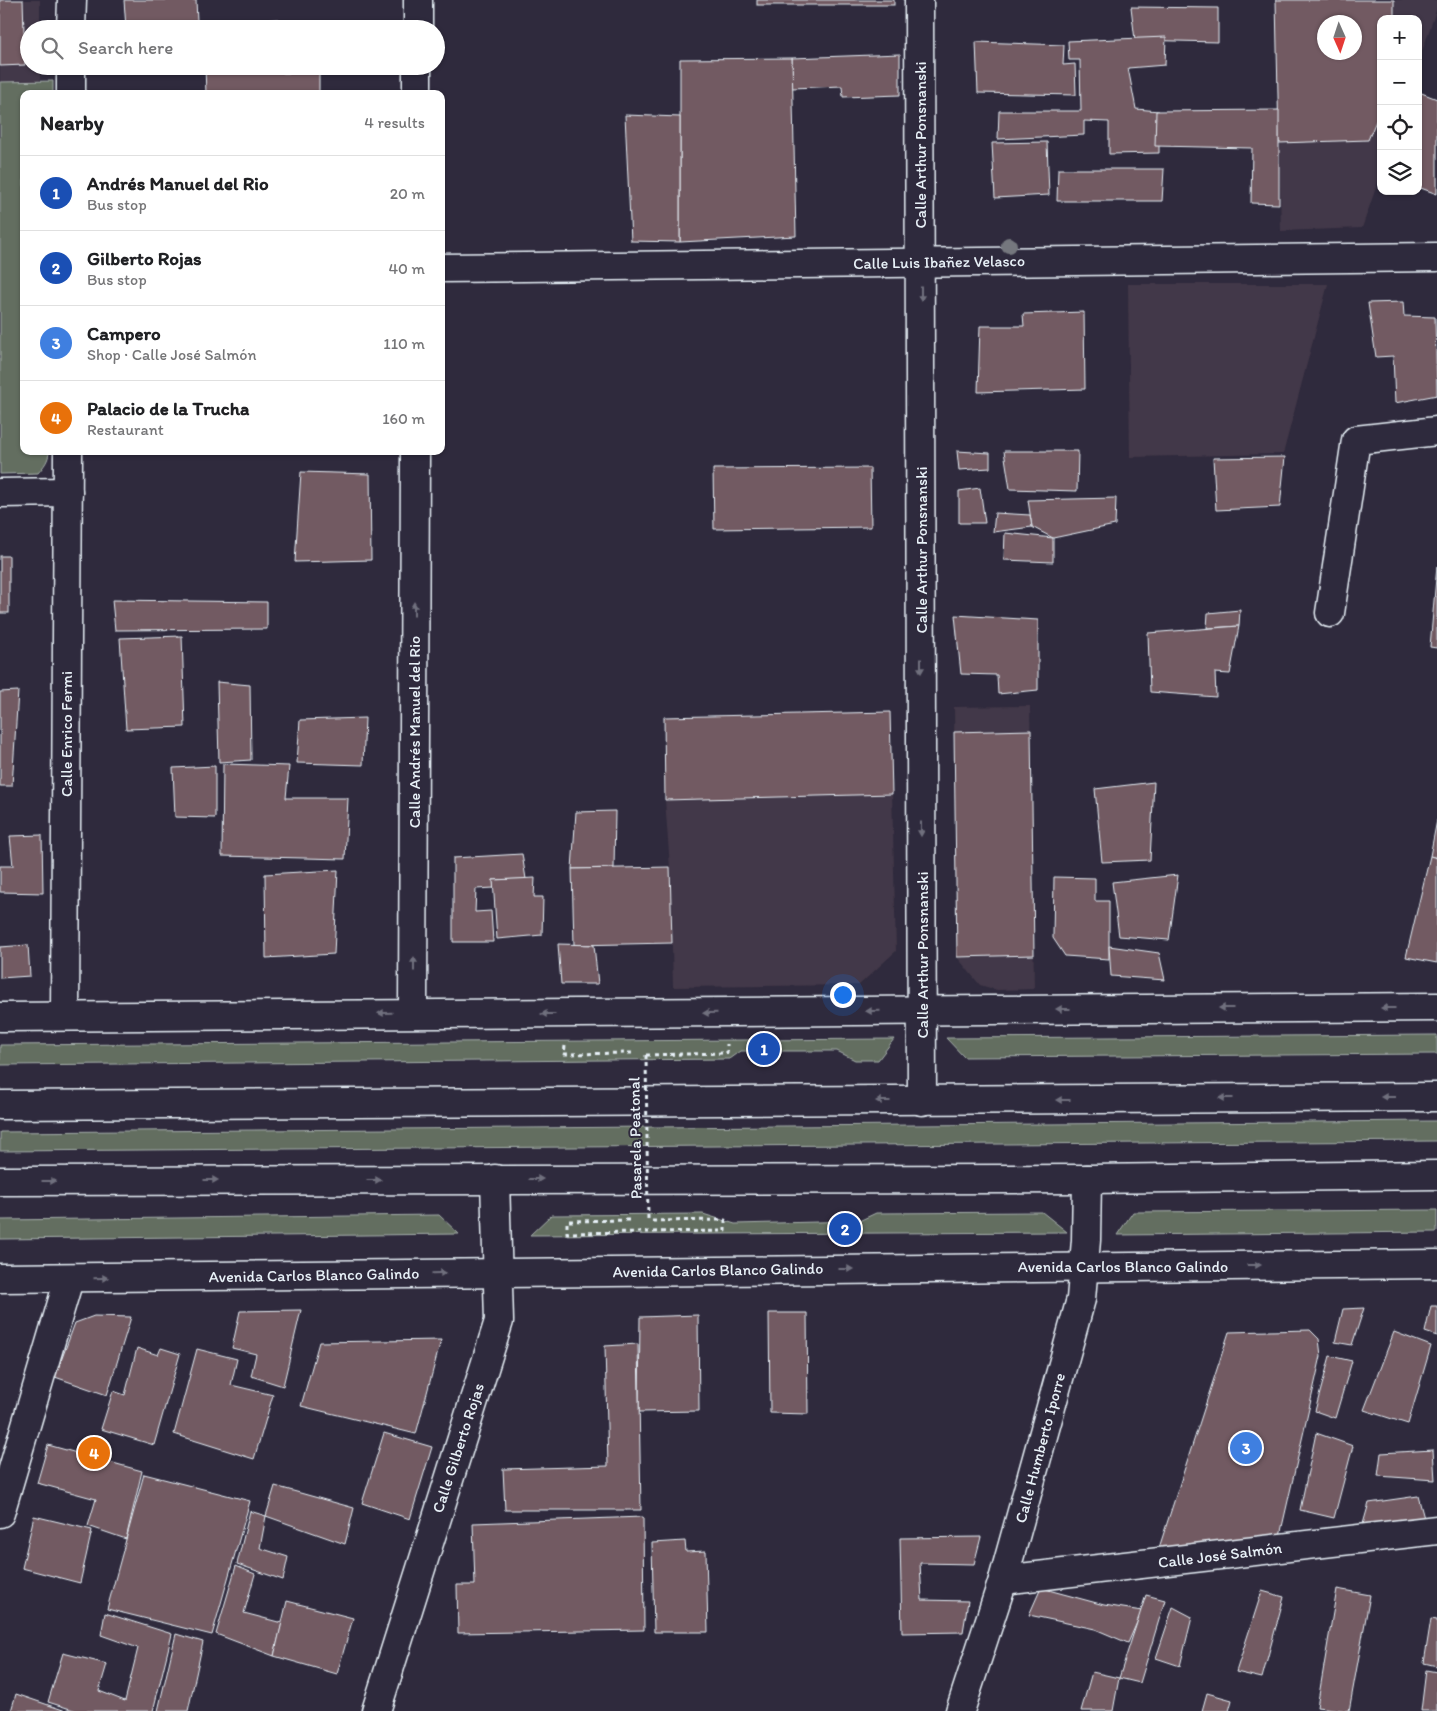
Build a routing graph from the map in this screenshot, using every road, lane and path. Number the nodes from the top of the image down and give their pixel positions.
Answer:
1 (72, 0) edge
2 (418, 0) edge
3 (919, 0) edge
4 (71, 20) edge
5 (418, 20) edge
6 (71, 75) edge
7 (417, 75) edge
8 (71, 90) edge
9 (417, 90) edge
10 (1437, 257) edge
11 (921, 262) junction
12 (445, 268) edge
13 (1437, 431) edge
14 (68, 455) edge
15 (415, 455) edge
16 (68, 492) junction
17 (0, 493) edge
18 (1330, 614) dead end
19 (1437, 1007) edge
20 (922, 1010) junction
21 (413, 1013) junction
22 (65, 1016) junction
23 (0, 1017) edge
24 (718, 1043) dead end
25 (574, 1046) dead end
26 (632, 1053) dead end
27 (1437, 1097) edge
28 (922, 1101) junction
29 (0, 1106) edge
30 (1437, 1175) edge
31 (495, 1179) junction
32 (1087, 1179) junction
33 (0, 1181) edge
34 (629, 1220) dead end
35 (1437, 1264) edge
36 (1084, 1267) junction
37 (497, 1272) junction
38 (0, 1278) edge
39 (69, 1278) junction
40 (0, 1513) edge
41 (1437, 1530) edge
42 (1003, 1580) junction
43 (376, 1711) edge
44 (960, 1711) edge

1 - 4 main road
2 - 5 main road
3 - 11 main road, Calle Arthur Ponsnanski
6 - 8 main road
7 - 9 main road
10 - 11 main road, Calle Luis Ibañez Velasco
11 - 12 main road, Calle Luis Ibañez Velasco
11 -> 20 main road, Calle Arthur Ponsnanski
13 - 18 main road
14 - 16 main road, Calle Enrico Fermi
21 -> 15 main road, Calle Andrés Manuel del Rio
16 - 17 main road
16 - 22 main road, Calle Enrico Fermi
19 -> 20 main road
20 -> 21 main road
20 - 28 main road, Calle Arthur Ponsnanski
21 -> 22 main road
22 - 23 main road
24 - 34 path, Pasarela Peatonal, bridge
25 - 26 path
27 -> 28 main road
28 -> 29 main road
30 - 32 main road
31 -> 32 main road
33 -> 31 main road
31 - 37 main road, Calle Gilberto Rojas
32 - 36 main road, Calle Humberto Iporre
36 -> 35 main road, Avenida Carlos Blanco Galindo
37 -> 36 main road, Avenida Carlos Blanco Galindo
36 - 42 main road, Calle Humberto Iporre
39 -> 37 main road, Avenida Carlos Blanco Galindo
37 - 43 main road, Calle Gilberto Rojas
38 - 39 main road, Avenida Carlos Blanco Galindo
39 - 40 main road
41 - 42 main road, Calle José Salmón
42 - 44 main road, Calle Humberto Iporre

